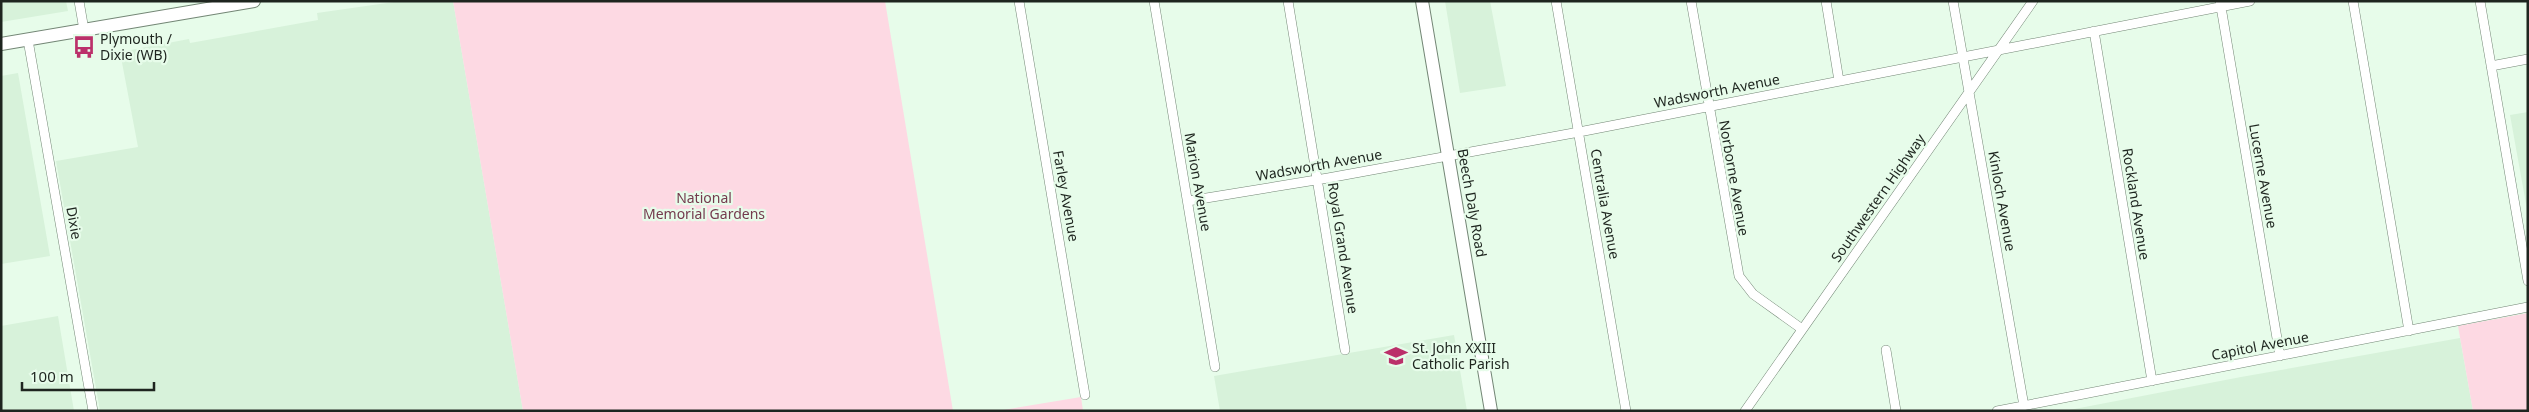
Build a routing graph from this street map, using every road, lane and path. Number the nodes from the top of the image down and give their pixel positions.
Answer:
1 (79, 1) edge
2 (254, 1) edge
3 (1019, 1) edge
4 (1154, 1) edge
5 (1288, 1) edge
6 (1422, 1) edge
7 (1556, 1) edge
8 (1691, 1) edge
9 (1826, 1) edge
10 (1953, 1) edge
11 (2034, 1) edge
12 (2250, 1) edge
13 (2353, 1) edge
14 (2480, 1) edge
15 (2221, 4) edge
16 (84, 30) junction
17 (2094, 32) junction
18 (28, 40) junction
19 (1, 44) edge
20 (2000, 50) junction
21 (1963, 57) junction
22 (2528, 59) edge
23 (2491, 66) junction
24 (1840, 81) junction
25 (1969, 94) junction
26 (1708, 106) junction
27 (1579, 132) junction
28 (1449, 156) junction
29 (1318, 180) junction
30 (1188, 201) junction
31 (2528, 281) edge
32 (2528, 307) edge
33 (1802, 329) junction
34 (2409, 331) junction
35 (1345, 350) dead end
36 (1886, 350) dead end
37 (2280, 356) junction
38 (1215, 366) dead end
39 (2152, 381) junction
40 (1085, 395) dead end
41 (2024, 406) junction
42 (92, 411) edge
43 (1491, 411) edge
44 (1626, 411) edge
45 (1745, 411) edge
46 (1896, 411) edge
47 (1997, 411) edge

1 - 16 street
2 - 16 main road
3 - 40 street, Farley Avenue
4 - 30 street, Marion Avenue
5 - 29 street, Royal Grand Avenue
6 - 28 main road, Beech Daly Road
7 - 27 street, Centralia Avenue
8 - 26 street, Norborne Avenue
9 - 24 street
10 - 21 street, Kinloch Avenue
11 - 20 street, Southwestern Highway
12 - 15 street, Wadsworth Avenue
13 - 34 street
14 - 23 street
15 - 17 street, Wadsworth Avenue
15 - 37 street, Lucerne Avenue
16 - 18 main road
17 - 20 street, Wadsworth Avenue
17 - 39 street, Rockland Avenue
18 - 19 main road
18 - 42 street, Dixie
20 - 21 street, Wadsworth Avenue
20 - 25 street, Southwestern Highway
21 - 24 street, Wadsworth Avenue
21 - 25 street, Kinloch Avenue
22 - 23 street
23 - 31 street
24 - 26 street, Wadsworth Avenue
25 - 33 street, Southwestern Highway
25 - 41 street, Kinloch Avenue
26 - 27 street, Wadsworth Avenue
26 - 33 street, Norborne Avenue
27 - 28 street, Wadsworth Avenue
27 - 44 street, Centralia Avenue
28 - 29 street, Wadsworth Avenue
28 - 43 main road, Beech Daly Road
29 - 30 street, Wadsworth Avenue
29 - 35 street, Royal Grand Avenue
30 - 38 street, Marion Avenue
32 - 34 street, Capitol Avenue
33 - 45 street, Southwestern Highway
34 - 37 street, Capitol Avenue
36 - 46 street
37 - 39 street, Capitol Avenue
39 - 41 street, Capitol Avenue
41 - 47 street, Capitol Avenue

